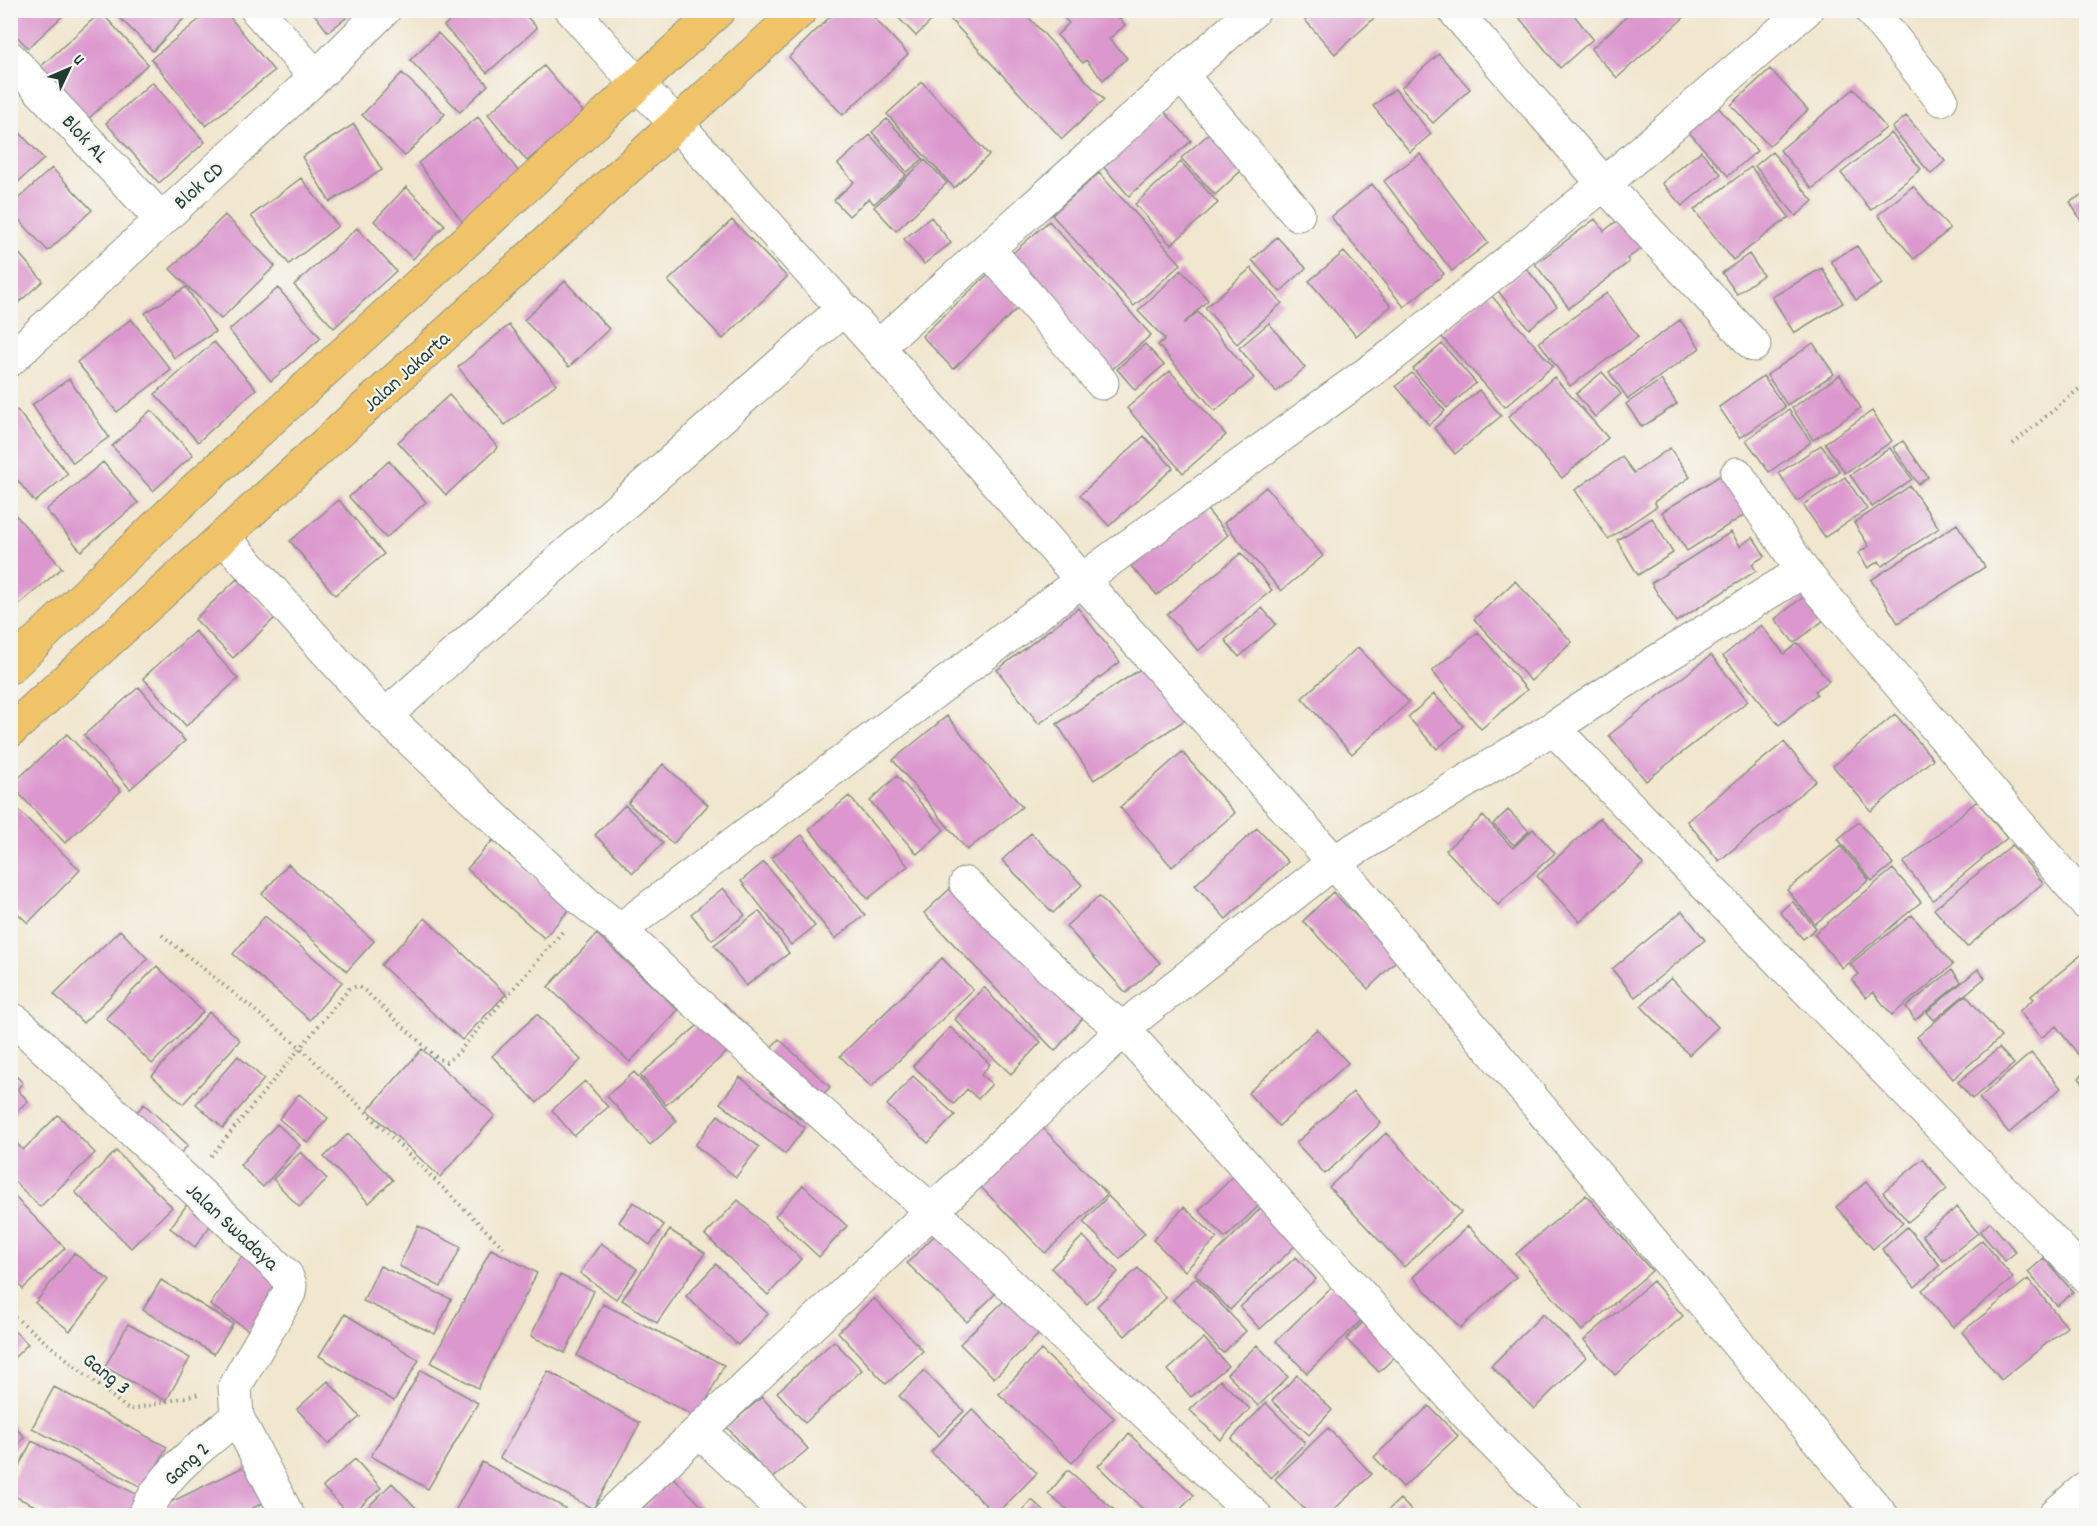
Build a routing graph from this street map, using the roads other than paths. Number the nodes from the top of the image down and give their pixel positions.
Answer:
1 (257, 10) edge
2 (384, 10) edge
3 (572, 10) edge
4 (719, 10) edge
5 (801, 10) edge
6 (1254, 10) edge
7 (1454, 10) edge
8 (1806, 10) edge
9 (1871, 10) edge
10 (10, 58) edge
11 (1182, 76) junction
12 (316, 77) junction
13 (638, 85) junction
14 (1941, 99) dead end
15 (677, 124) junction
16 (1604, 184) junction
17 (1298, 214) dead end
18 (161, 219) junction
19 (988, 249) junction
20 (843, 309) junction
21 (1754, 345) dead end
22 (878, 347) junction
23 (10, 360) edge
24 (1102, 383) dead end
25 (1737, 474) dead end
26 (224, 538) junction
27 (1803, 571) junction
28 (1082, 580) junction
29 (10, 667) edge
30 (385, 716) junction
31 (1553, 728) junction
32 (10, 731) edge
33 (1334, 862) junction
34 (966, 884) dead end
35 (2086, 903) edge
36 (620, 930) junction
37 (10, 1018) edge
38 (1124, 1029) junction
39 (932, 1210) junction
40 (2086, 1276) edge
41 (236, 1402) junction
42 (699, 1431) junction
43 (2086, 1488) edge
44 (144, 1515) edge
45 (288, 1515) edge
46 (609, 1515) edge
47 (789, 1515) edge
48 (1255, 1515) edge
49 (1566, 1515) edge
50 (1882, 1515) edge
51 (2054, 1515) edge

1 - 12 street
2 - 12 street, Blok CD
3 - 13 street
4 - 13 main road
5 - 15 main road, Jalan Jakarta
6 - 11 street
7 - 16 street
8 - 16 street
9 - 14 street
10 - 18 street, Blok AL
11 - 17 street
11 - 19 street
12 - 18 street, Blok CD
13 - 15 street
13 - 29 main road
15 - 20 street
15 - 26 main road, Jalan Jakarta
16 - 21 street
16 - 28 street
18 - 23 street, Blok CD
19 - 22 street
19 - 24 street
20 - 22 street
20 - 30 street
22 - 28 street
25 - 27 street
26 - 30 street
26 - 32 main road, Jalan Jakarta
27 - 31 street
27 - 35 street
28 - 33 street
28 - 36 street
30 - 36 street
31 - 33 street
31 - 40 street
33 - 38 street
33 - 50 street
34 - 38 street
36 - 39 street
37 - 41 street, Jalan Swadaya
38 - 39 street
38 - 49 street
39 - 42 street
39 - 48 street
41 - 44 street, Gang 2
41 - 45 street
42 - 46 street
42 - 47 street
43 - 51 street

